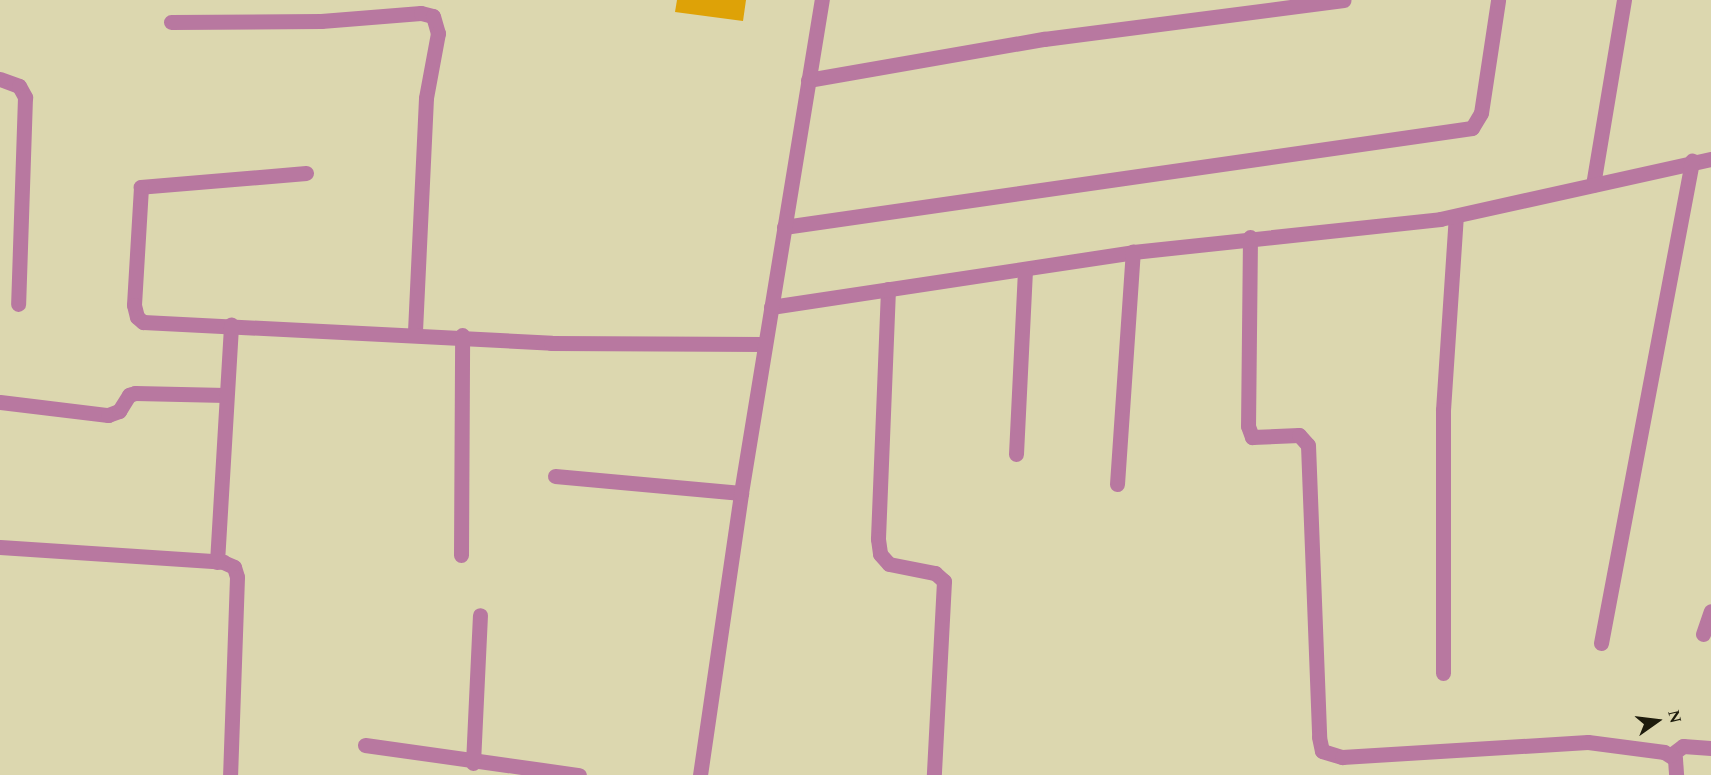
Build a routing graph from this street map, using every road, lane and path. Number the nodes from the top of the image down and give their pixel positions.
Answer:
1 (822, 0) edge
2 (1343, 0) edge
3 (1498, 0) edge
4 (1624, 0) edge
5 (171, 22) dead end
6 (0, 79) edge
7 (808, 80) junction
8 (1711, 159) edge
9 (1692, 160) junction
10 (306, 173) dead end
11 (1593, 185) junction
12 (1456, 216) junction
13 (784, 227) junction
14 (1250, 237) junction
15 (1133, 252) junction
16 (1025, 269) junction
17 (888, 289) junction
18 (18, 304) dead end
19 (771, 307) junction
20 (231, 324) junction
21 (415, 333) junction
22 (462, 335) junction
23 (765, 344) junction
24 (226, 395) junction
25 (0, 402) edge
26 (1016, 454) dead end
27 (555, 476) dead end
28 (1117, 484) dead end
29 (741, 493) junction
30 (0, 547) edge
31 (461, 555) dead end
32 (217, 562) junction
33 (1711, 611) edge
34 (480, 615) dead end
35 (1703, 634) dead end
36 (1601, 643) dead end
37 (1443, 673) dead end
38 (365, 745) dead end
39 (1711, 748) edge
40 (1671, 755) junction
41 (473, 762) junction
42 (230, 775) edge
43 (579, 775) edge
44 (700, 775) edge
45 (934, 775) edge
46 (1676, 775) edge

1 - 7 street
2 - 7 street
3 - 13 street
4 - 11 street
5 - 21 street
6 - 18 street
7 - 13 street
8 - 9 street
9 - 11 street
9 - 36 street
10 - 20 street
11 - 12 street
12 - 14 street
12 - 37 street
13 - 19 street
14 - 15 street
14 - 40 street
15 - 16 street
15 - 28 street
16 - 17 street
16 - 26 street
17 - 19 street
17 - 45 street
19 - 23 street
20 - 21 street
20 - 24 street
21 - 22 street
22 - 23 street
22 - 31 street
23 - 29 street
24 - 25 street
24 - 32 street
27 - 29 street
29 - 44 street
30 - 32 street
32 - 42 street
33 - 35 street
34 - 41 street
38 - 41 street
39 - 40 street
40 - 46 street
41 - 43 street

